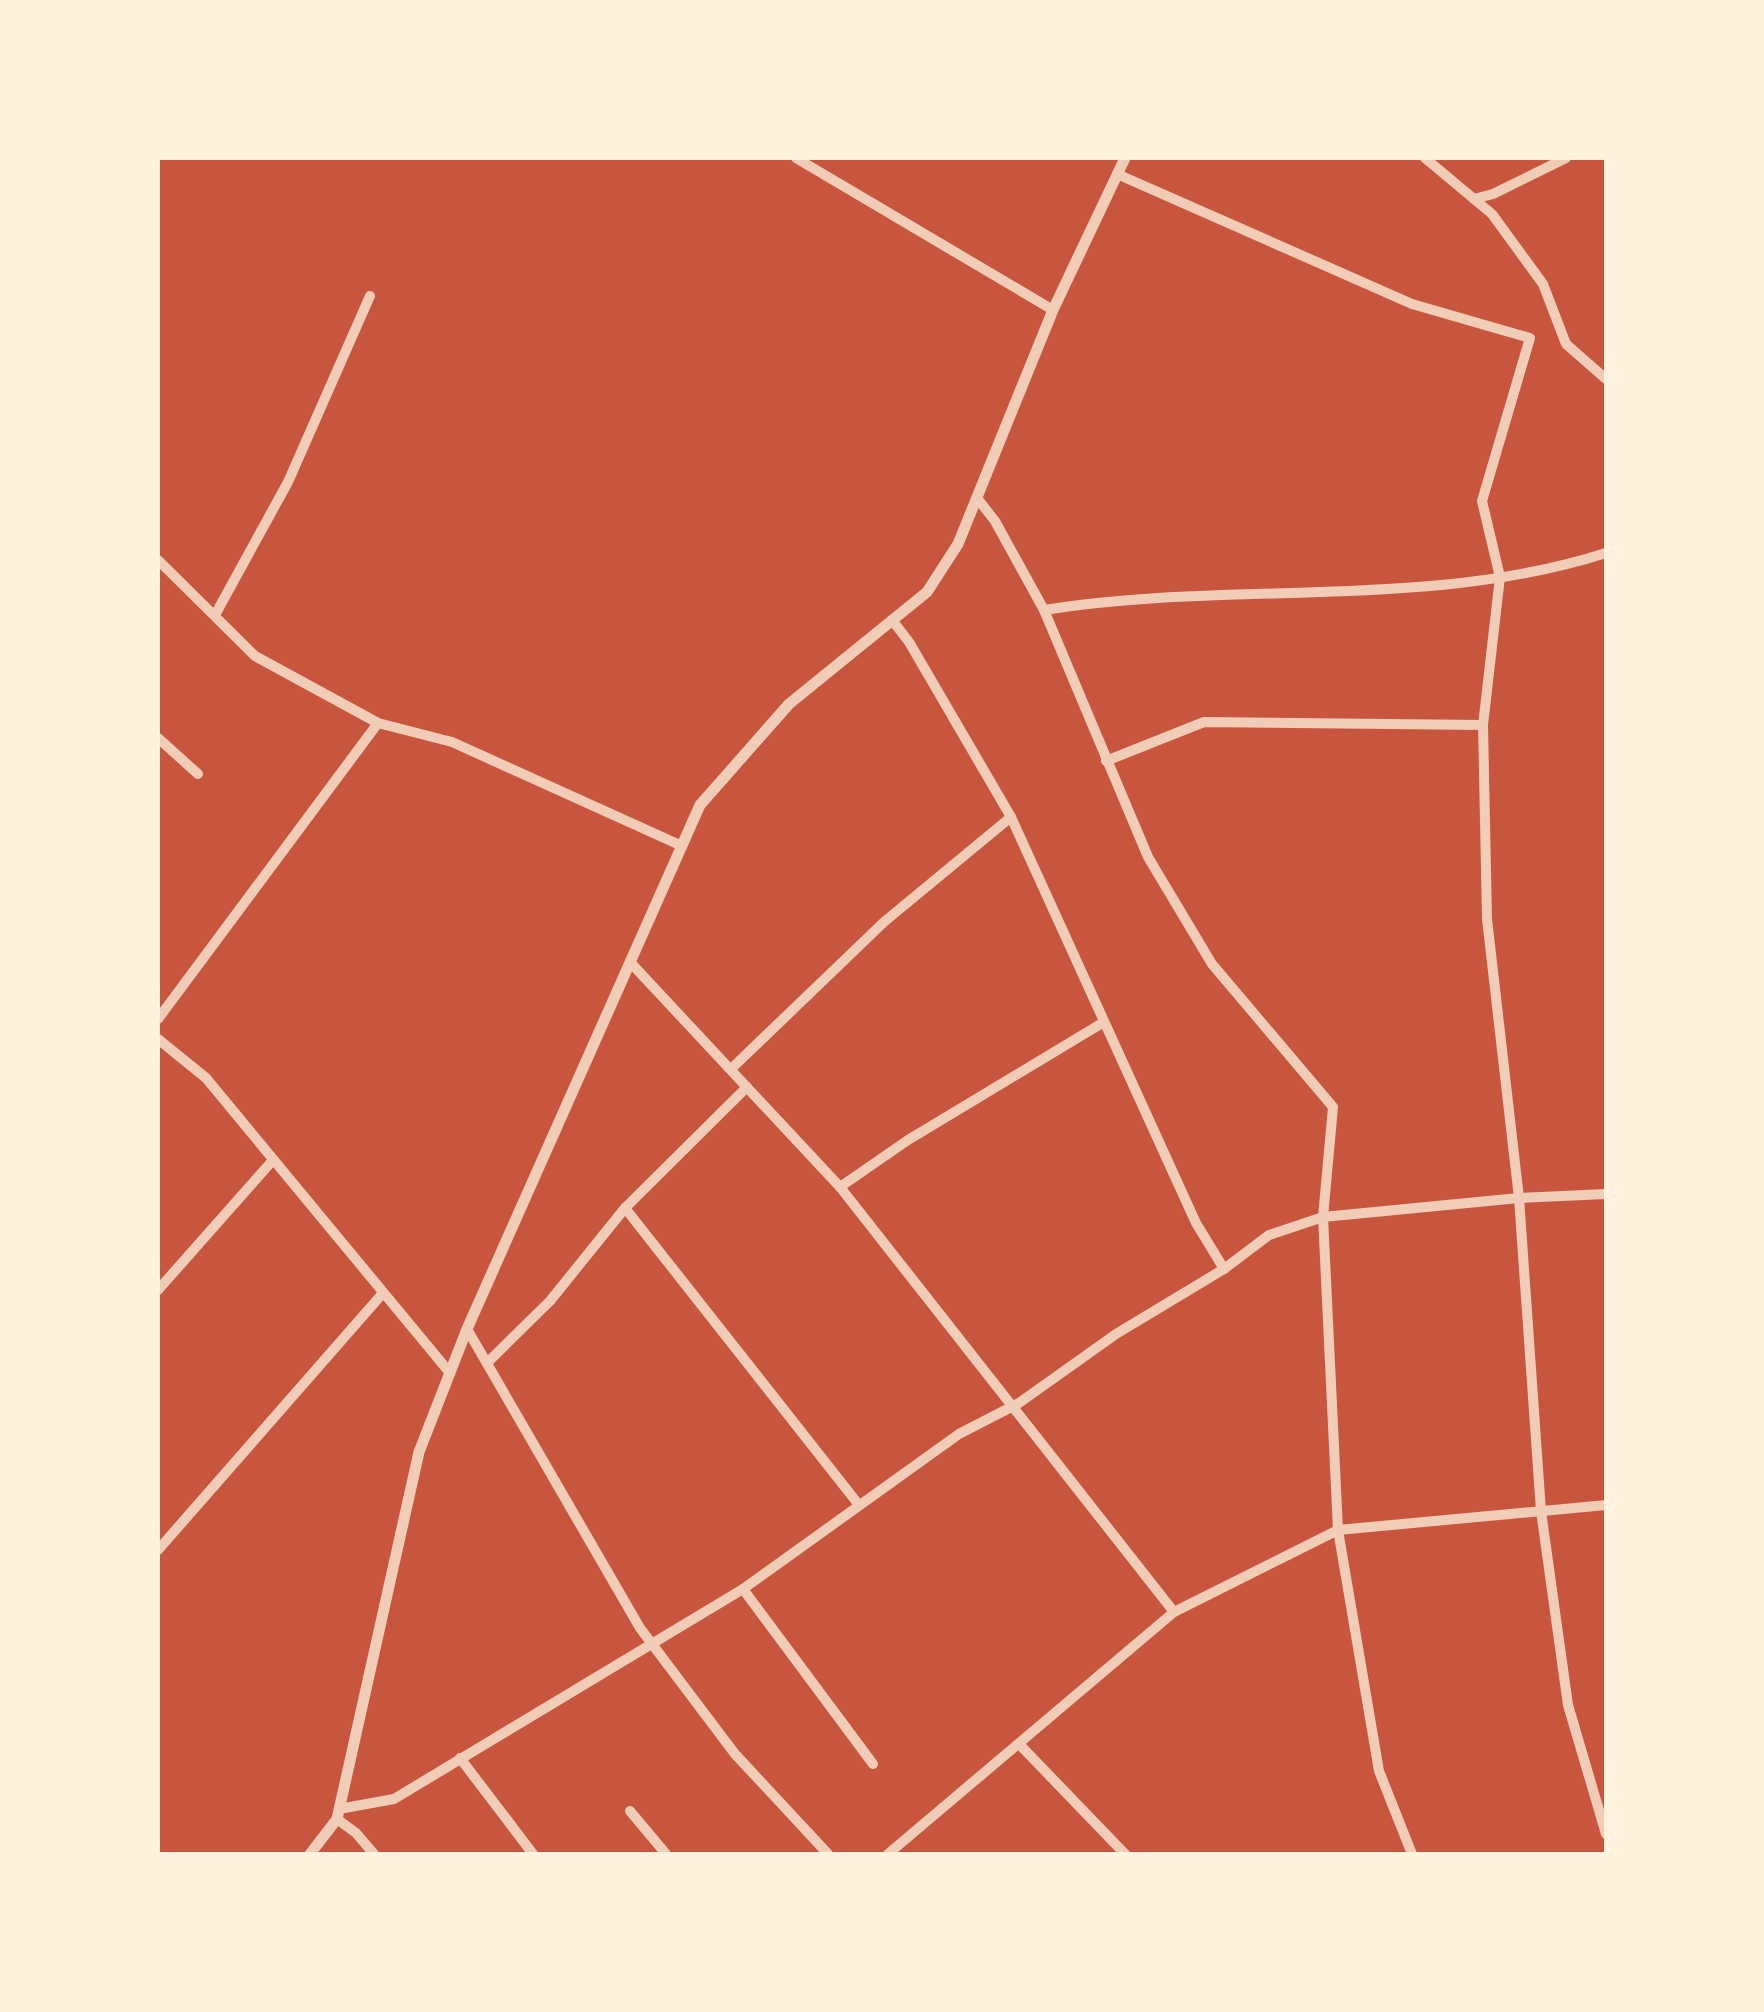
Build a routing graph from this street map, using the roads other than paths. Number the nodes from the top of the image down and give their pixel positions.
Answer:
1 (796, 158) edge
2 (1125, 158) edge
3 (1426, 158) edge
4 (1566, 158) edge
5 (1117, 174) junction
6 (1474, 199) junction
7 (370, 296) dead end
8 (1053, 310) junction
9 (1606, 379) edge
10 (977, 498) junction
11 (1606, 554) edge
12 (158, 560) edge
13 (1500, 577) junction
14 (1044, 610) junction
15 (215, 615) junction
16 (892, 620) junction
17 (378, 723) junction
18 (1483, 724) junction
19 (158, 738) edge
20 (1106, 761) junction
21 (198, 774) dead end
22 (1011, 818) junction
23 (682, 846) junction
24 (630, 962) junction
25 (158, 1019) edge
26 (1104, 1022) junction
27 (158, 1038) edge
28 (731, 1069) junction
29 (747, 1087) junction
30 (273, 1160) junction
31 (840, 1187) junction
32 (1606, 1194) edge
33 (1519, 1198) junction
34 (625, 1208) junction
35 (1322, 1218) junction
36 (1224, 1268) junction
37 (158, 1290) edge
38 (383, 1293) junction
39 (467, 1329) junction
40 (487, 1363) junction
41 (450, 1373) junction
42 (1013, 1406) junction
43 (1606, 1504) edge
44 (860, 1505) junction
45 (1541, 1511) junction
46 (1338, 1530) junction
47 (158, 1550) edge
48 (743, 1589) junction
49 (1174, 1612) junction
50 (651, 1643) junction
51 (1019, 1744) junction
52 (460, 1758) junction
53 (872, 1764) dead end
54 (630, 1810) dead end
55 (338, 1814) junction
56 (1606, 1834) edge
57 (310, 1854) edge
58 (374, 1854) edge
59 (533, 1854) edge
60 (666, 1854) edge
61 (828, 1854) edge
62 (888, 1854) edge
63 (1125, 1854) edge
64 (1412, 1854) edge

1 - 8 street
2 - 5 street
3 - 6 street
4 - 6 street
5 - 8 street
5 - 13 street
6 - 9 street
7 - 15 street
8 - 10 street
10 - 14 street
10 - 16 street
11 - 13 street
12 - 15 street
13 - 14 street
13 - 18 street
14 - 20 street
15 - 17 street
16 - 22 street
16 - 23 street
17 - 23 street
17 - 25 street
18 - 20 street
18 - 33 street
19 - 21 street
20 - 35 street
22 - 26 street
22 - 28 street
23 - 24 street
24 - 28 street
24 - 39 street
26 - 31 street
26 - 36 street
27 - 30 street
28 - 29 street
29 - 31 street
29 - 34 street
30 - 37 street
30 - 38 street
31 - 42 street
32 - 33 street
33 - 35 street
33 - 45 street
34 - 40 street
34 - 44 street
35 - 36 street
35 - 46 street
36 - 42 street
38 - 41 street
38 - 47 street
39 - 40 street
39 - 41 street
40 - 50 street
41 - 55 street
42 - 44 street
42 - 49 street
43 - 45 street
44 - 48 street
45 - 46 street
45 - 56 street
46 - 49 street
46 - 64 street
48 - 50 street
48 - 53 street
49 - 51 street
50 - 52 street
50 - 61 street
51 - 62 street
51 - 63 street
52 - 55 street
52 - 59 street
54 - 60 street
55 - 57 street
55 - 58 street

